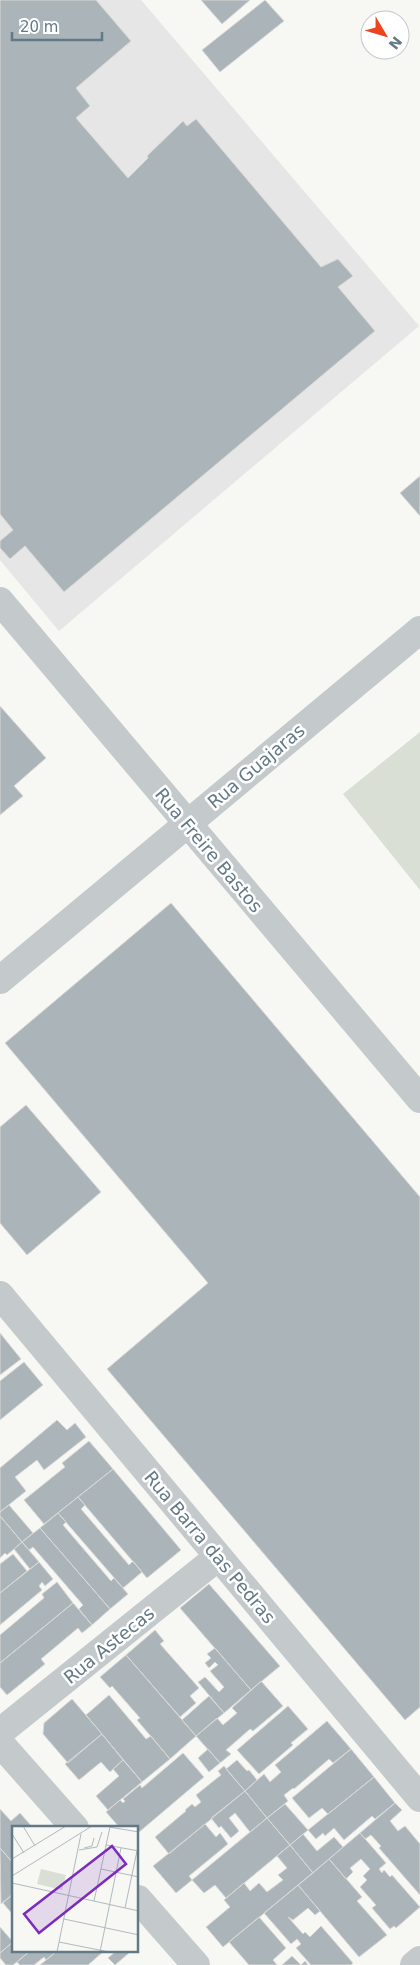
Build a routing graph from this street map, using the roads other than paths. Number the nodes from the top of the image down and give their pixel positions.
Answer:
1 (0, 600) edge
2 (420, 630) edge
3 (187, 823) junction
4 (0, 980) edge
5 (420, 1099) edge
6 (0, 1295) edge
7 (218, 1557) junction
8 (0, 1732) edge
9 (0, 1742) edge
10 (420, 1798) edge
11 (73, 1826) edge
12 (139, 1900) edge
13 (420, 1960) edge
14 (196, 1965) edge
15 (414, 1965) edge

1 - 3 street, Rua Freire Bastos
2 - 3 street, Rua Guajaras
3 - 4 street, Rua Guajaras
3 - 5 street, Rua Freire Bastos
6 - 7 street, Rua Barra das Pedras
7 - 8 street, Rua Astecas
7 - 10 street, Rua Barra das Pedras
9 - 11 street
12 - 14 street
13 - 15 street

